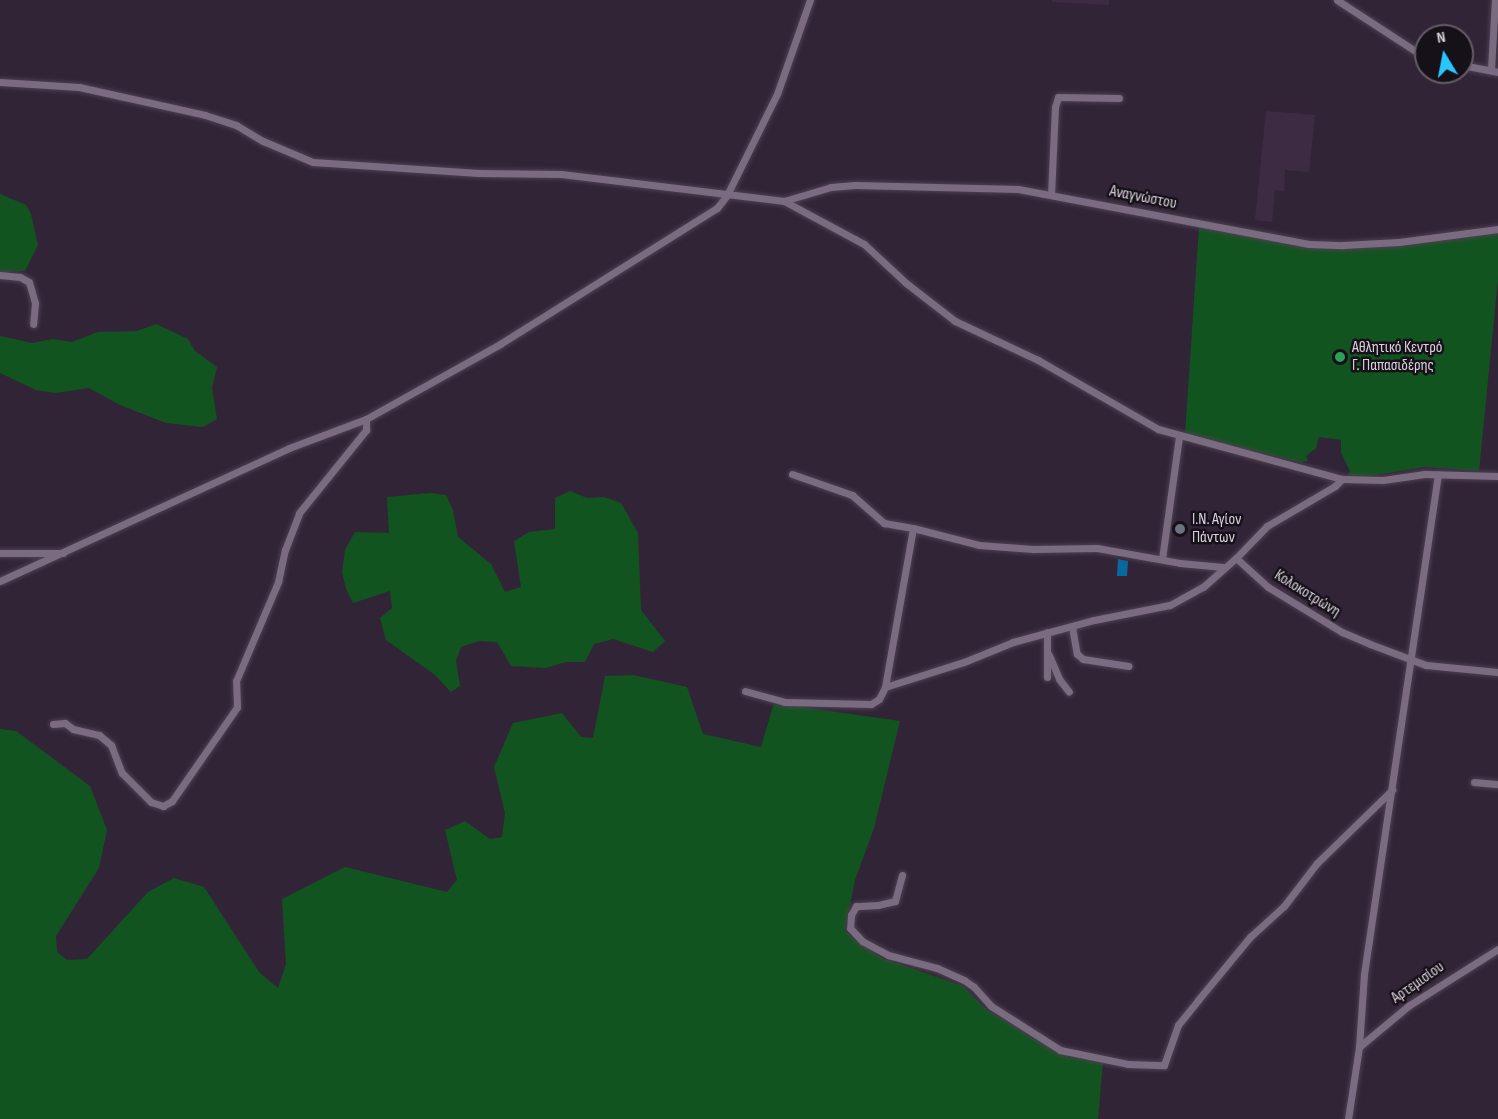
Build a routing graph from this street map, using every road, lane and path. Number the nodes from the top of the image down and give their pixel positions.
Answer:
1 (810, 0) edge
2 (1337, 0) edge
3 (1495, 0) edge
4 (1414, 50) edge
5 (1474, 67) edge
6 (1494, 70) edge
7 (0, 82) edge
8 (1119, 98) dead end
9 (727, 195) junction
10 (1051, 195) junction
11 (784, 201) junction
12 (1498, 229) edge
13 (0, 274) edge
14 (33, 324) dead end
15 (366, 419) junction
16 (1179, 437) junction
17 (792, 474) dead end
18 (1438, 474) junction
19 (1498, 476) edge
20 (1341, 480) junction
21 (913, 528) junction
22 (0, 553) edge
23 (65, 553) junction
24 (1236, 558) junction
25 (1162, 559) junction
26 (1223, 567) junction
27 (0, 581) edge
28 (1072, 627) junction
29 (1047, 632) junction
30 (1049, 655) junction
31 (1412, 661) junction
32 (1128, 666) dead end
33 (1498, 672) edge
34 (1047, 677) dead end
35 (885, 687) junction
36 (745, 692) dead end
37 (1069, 692) dead end
38 (52, 724) dead end
39 (1473, 782) dead end
40 (1498, 784) edge
41 (1392, 790) junction
42 (903, 875) dead end
43 (1498, 949) edge
44 (1359, 1047) junction
45 (1348, 1119) edge

1 - 9 street
2 - 4 street
3 - 6 street
5 - 6 street
7 - 9 street
8 - 10 street
9 - 11 street
9 - 15 street
10 - 11 street, Αναγνώστου
10 - 12 street, Αναγνώστου
11 - 16 street
13 - 14 street
15 - 23 street
15 - 38 street
16 - 20 street
16 - 25 street
17 - 21 street
18 - 19 street
18 - 20 street
18 - 31 street
20 - 24 street
21 - 25 street
21 - 35 street
22 - 23 street
23 - 27 street
24 - 26 street
24 - 31 street, Κολοκοτρώνη
25 - 26 street
26 - 28 street
28 - 29 street
28 - 32 street
29 - 30 street
29 - 35 street
30 - 34 street
30 - 37 street
31 - 33 street, Κολοκοτρώνη
31 - 41 street
35 - 36 street
39 - 40 street
41 - 42 street
41 - 44 street
43 - 44 street, Αρτεμισίου
44 - 45 street

